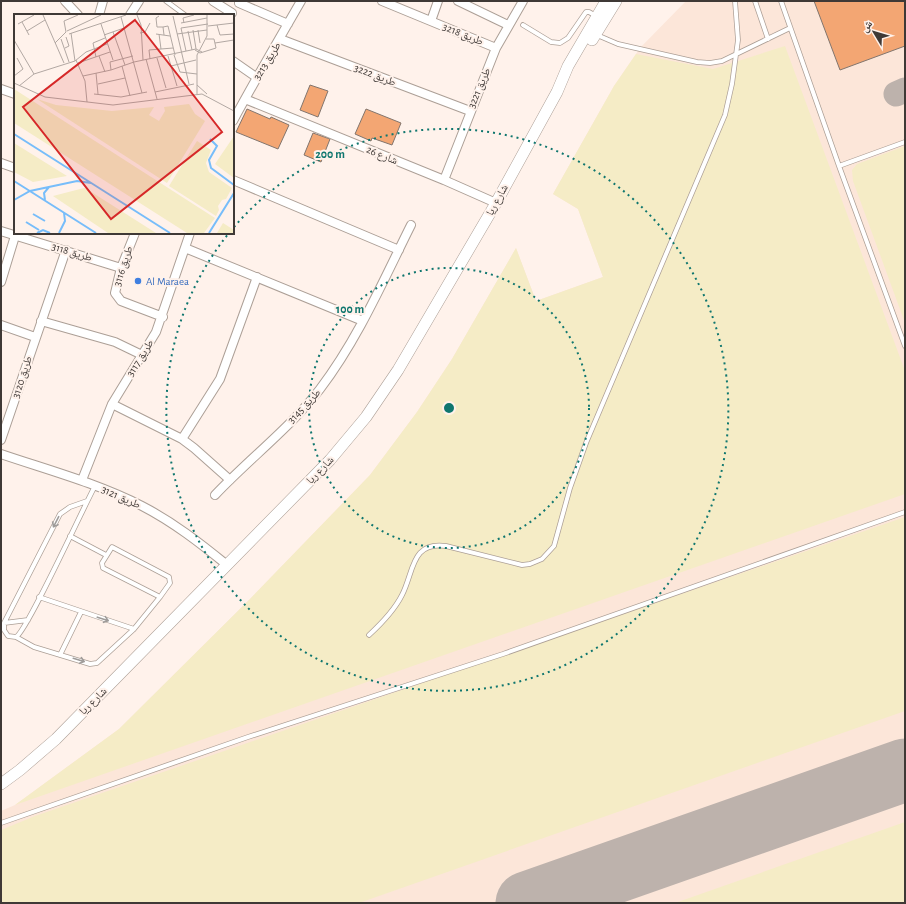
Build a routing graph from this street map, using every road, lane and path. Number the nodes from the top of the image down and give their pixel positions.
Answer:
1 (65, 1) edge
2 (103, 1) edge
3 (139, 1) edge
4 (166, 1) edge
5 (213, 1) edge
6 (301, 1) edge
7 (382, 1) edge
8 (438, 1) edge
9 (458, 1) edge
10 (523, 1) edge
11 (606, 1) edge
12 (616, 1) edge
13 (734, 1) edge
14 (755, 1) edge
15 (781, 1) edge
16 (239, 2) edge
17 (77, 14) edge
18 (99, 14) edge
19 (131, 14) edge
20 (184, 14) edge
21 (232, 14) edge
22 (597, 17) junction
23 (431, 21) junction
24 (288, 24) junction
25 (508, 25) junction
26 (523, 25) dead end
27 (790, 28) junction
28 (595, 34) junction
29 (280, 39) junction
30 (768, 39) junction
31 (496, 48) junction
32 (734, 56) junction
33 (234, 62) edge
34 (256, 77) junction
35 (1, 89) edge
36 (557, 92) junction
37 (14, 94) edge
38 (245, 99) junction
39 (470, 111) junction
40 (234, 117) edge
41 (905, 142) edge
42 (1, 163) edge
43 (839, 166) junction
44 (14, 168) edge
45 (234, 180) edge
46 (444, 180) junction
47 (496, 203) junction
48 (411, 225) dead end
49 (1, 231) edge
50 (135, 234) edge
51 (190, 234) edge
52 (16, 236) junction
53 (185, 248) junction
54 (66, 250) junction
55 (399, 250) junction
56 (121, 268) junction
57 (257, 277) junction
58 (1, 282) edge
59 (163, 317) junction
60 (41, 321) junction
61 (363, 321) junction
62 (1, 325) edge
63 (35, 337) junction
64 (905, 346) edge
65 (142, 355) junction
66 (112, 404) junction
67 (182, 439) junction
68 (1, 440) edge
69 (1, 454) edge
70 (82, 480) junction
71 (230, 480) junction
72 (95, 485) junction
73 (215, 495) dead end
74 (87, 501) junction
75 (905, 512) edge
76 (70, 536) junction
77 (106, 555) junction
78 (227, 565) junction
79 (40, 597) junction
80 (160, 597) junction
81 (81, 612) junction
82 (28, 620) junction
83 (4, 623) junction
84 (134, 629) junction
85 (369, 635) dead end
86 (16, 637) junction
87 (60, 655) junction
88 (1, 784) edge
89 (1, 823) edge

1 - 17 street
2 - 18 street
3 - 19 street
4 - 20 lane
5 - 21 street
6 - 24 street, طريق 3213
7 - 23 street, طريق 3218
8 - 23 street, طريق 3218
9 - 25 street
10 - 25 street, طريق 3221
11 - 22 main road, شارع ريا
12 - 28 main road, شارع ريا
13 - 32 lane
14 - 30 lane
15 - 27 lane
16 - 21 street
16 - 24 street
22 - 26 lane
22 - 36 main road, شارع ريا
23 - 31 street, طريق 3218
24 - 29 street, طريق 3213
25 - 31 street, طريق 3221
27 - 30 lane
27 - 43 lane
28 - 32 lane
28 - 36 main road, شارع ريا
29 - 34 street, طريق 3213
29 - 39 street, طريق 3222
30 - 32 lane
31 - 39 street, طريق 3221
32 - 85 lane
33 - 34 street
34 - 38 street, طريق 3213
35 - 37 street
36 - 47 main road, شارع ريا
38 - 40 street, طريق 3213
38 - 46 street, شارع 26
39 - 46 street, طريق 3221
41 - 43 lane
42 - 44 street
43 - 64 lane
45 - 55 street
46 - 47 street, شارع 26
47 - 78 main road, شارع ريا
48 - 55 street, طريق 3145
49 - 52 street, طريق 3118
50 - 56 street, طريق 3116
51 - 53 street, طريق 3117
52 - 54 street, طريق 3118
52 - 58 street
53 - 57 street
53 - 59 street, طريق 3117
54 - 56 street, طريق 3118
54 - 60 street, طريق 3120
55 - 61 street, طريق 3145
56 - 59 street, طريق 3116
57 - 61 street
57 - 67 street
59 - 65 street, طريق 3117
60 - 63 street, طريق 3120
60 - 65 street
61 - 71 street, طريق 3145
62 - 63 street
63 - 68 street, طريق 3120
65 - 66 street, طريق 3117
66 - 67 street
66 - 70 street, طريق 3117
67 - 71 street
69 - 70 street, طريق 3121
70 - 72 street, طريق 3121
71 - 73 street, طريق 3145
72 - 74 lane
72 - 78 street, طريق 3121
74 - 76 lane
74 -> 83 lane
75 - 89 lane
76 - 77 lane
76 - 79 lane
77 - 80 lane
77 - 80 lane
78 - 88 main road, شارع ريا
79 - 81 lane
79 - 82 lane
80 - 84 lane
81 -> 84 lane
81 - 87 lane
82 - 83 lane
82 - 86 lane
83 - 86 lane
87 -> 84 lane
86 - 87 lane

